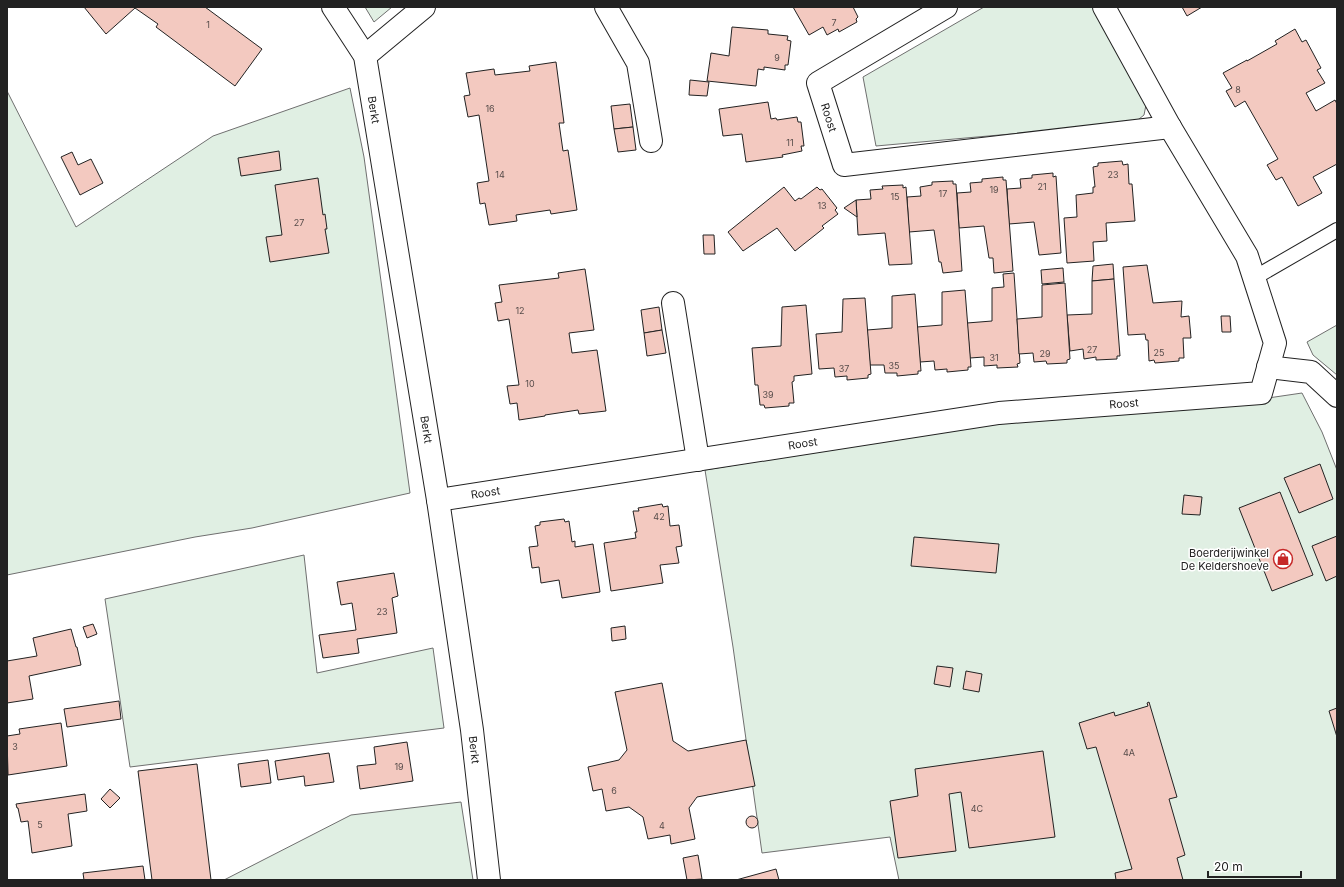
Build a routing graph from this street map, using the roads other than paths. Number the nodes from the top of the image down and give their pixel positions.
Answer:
1 (333, 7) edge
2 (424, 7) edge
3 (606, 7) edge
4 (946, 7) edge
5 (1104, 7) edge
6 (365, 56) junction
7 (1170, 126) junction
8 (651, 142) dead end
9 (1337, 230) edge
10 (1254, 278) junction
11 (673, 303) dead end
12 (1268, 367) junction
13 (1337, 396) edge
14 (698, 460) junction
15 (438, 500) junction
16 (489, 880) edge

1 - 6 street
2 - 6 street
3 - 8 street
4 - 7 street, Roost
5 - 7 street, Roost
6 - 15 street, Berkt
7 - 10 street, Roost
9 - 10 lane
10 - 12 street, Roost
11 - 14 street
12 - 13 street
12 - 14 street, Roost
14 - 15 street, Roost
15 - 16 street, Berkt

